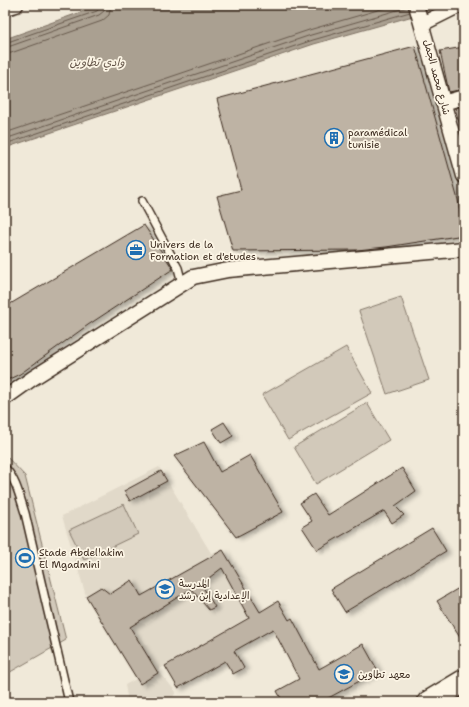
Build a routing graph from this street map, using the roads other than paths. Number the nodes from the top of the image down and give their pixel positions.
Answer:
1 (16, 5) edge
2 (416, 5) edge
3 (460, 5) edge
4 (5, 8) edge
5 (422, 24) junction
6 (464, 97) edge
7 (443, 103) junction
8 (464, 176) edge
9 (142, 201) dead end
10 (464, 249) edge
11 (182, 283) junction
12 (5, 398) edge
13 (5, 468) edge
14 (464, 681) edge
15 (69, 702) edge
16 (429, 702) edge

1 - 4 street
2 - 5 street, شارع محمد الجمل
3 - 5 street
5 - 7 street, شارع محمد الجمل
6 - 7 street
7 - 8 street, شارع محمد الجمل
9 - 11 lane
10 - 11 street
11 - 12 street
13 - 15 lane
14 - 16 main road

